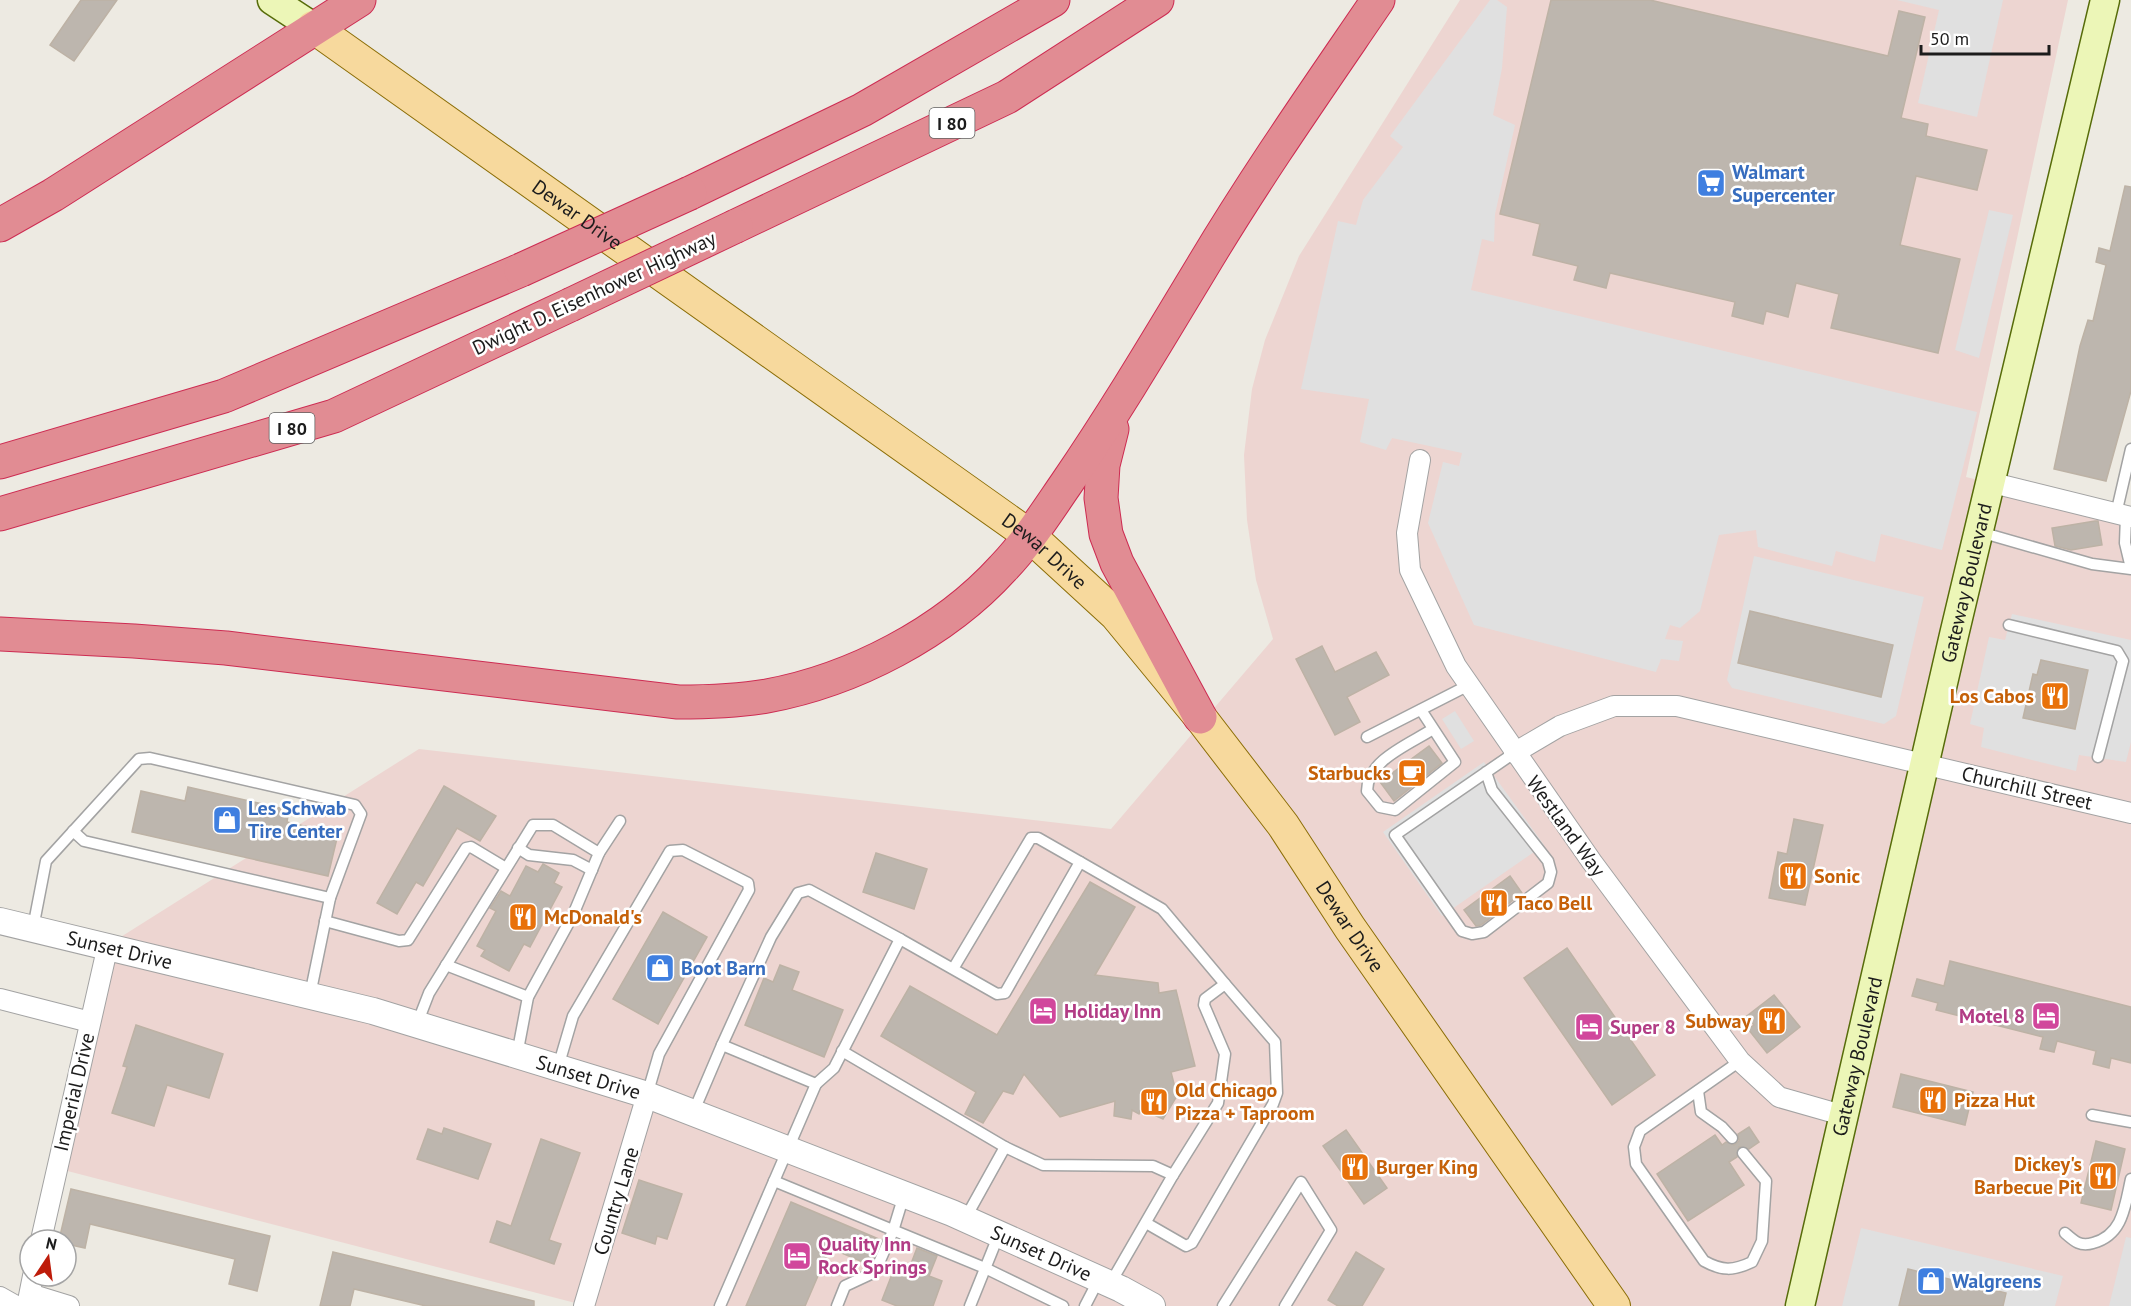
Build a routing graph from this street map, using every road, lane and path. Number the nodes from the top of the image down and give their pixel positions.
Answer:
1 (272, 0) edge
2 (359, 0) edge
3 (1053, 0) edge
4 (1157, 0) edge
5 (1378, 0) edge
6 (2104, 0) edge
7 (313, 27) junction
8 (0, 225) edge
9 (1118, 405) junction
10 (2131, 449) edge
11 (1420, 460) dead end
12 (0, 462) edge
13 (1989, 482) junction
14 (0, 514) edge
15 (2124, 516) edge
16 (1978, 532) junction
17 (1030, 536) junction
18 (2131, 568) edge
19 (2009, 625) dead end
20 (0, 634) edge
21 (1468, 685) junction
22 (1421, 710) junction
23 (1200, 717) junction
24 (1433, 729) junction
25 (1367, 737) dead end
26 (1514, 753) junction
27 (2098, 757) dead end
28 (1924, 763) junction
29 (1486, 772) junction
30 (2131, 813) edge
31 (620, 820) dead end
32 (74, 831) junction
33 (518, 848) junction
34 (599, 853) junction
35 (1080, 862) junction
36 (506, 868) junction
37 (592, 870) junction
38 (330, 898) junction
39 (0, 921) edge
40 (325, 921) junction
41 (33, 928) junction
42 (900, 939) junction
43 (108, 945) junction
44 (446, 965) junction
45 (953, 969) junction
46 (1225, 984) junction
47 (310, 994) junction
48 (528, 997) junction
49 (0, 999) edge
50 (90, 1022) junction
51 (417, 1024) junction
52 (722, 1045) junction
53 (842, 1051) junction
54 (517, 1055) junction
55 (1740, 1061) junction
56 (557, 1068) junction
57 (816, 1084) junction
58 (1698, 1090) junction
59 (647, 1095) junction
60 (693, 1113) junction
61 (1842, 1114) junction
62 (2092, 1115) dead end
63 (2131, 1122) edge
64 (1732, 1138) dead end
65 (1005, 1147) junction
66 (788, 1150) junction
67 (1743, 1153) dead end
68 (1173, 1175) junction
69 (2131, 1179) edge
70 (774, 1181) junction
71 (904, 1194) junction
72 (965, 1219) junction
73 (1146, 1223) junction
74 (44, 1228) edge
75 (893, 1231) junction
76 (2064, 1233) dead end
77 (999, 1234) junction
78 (985, 1268) junction
79 (1104, 1281) junction
80 (27, 1296) edge
81 (0, 1297) edge
82 (69, 1306) edge
83 (584, 1306) edge
84 (720, 1306) edge
85 (837, 1306) edge
86 (970, 1306) edge
87 (1062, 1306) edge
88 (1085, 1306) edge
89 (1152, 1306) edge
90 (1223, 1306) edge
91 (1285, 1306) edge
92 (1614, 1306) edge
93 (1800, 1306) edge

1 - 7 main road, Dewar Drive
2 - 7 highway
3 - 12 highway, bridge
4 - 14 highway, Dwight D. Eisenhower Highway / I 80, bridge
5 - 9 highway
6 - 13 main road, Gateway Boulevard
7 - 8 highway
7 - 17 main road, Dewar Drive
9 - 17 highway
9 - 23 highway
10 - 15 lane
11 - 21 street, Westland Way
13 - 15 street
13 - 16 main road, Gateway Boulevard
15 - 18 lane
16 - 18 lane
16 - 28 main road, Gateway Boulevard
17 - 20 highway
17 - 23 main road, Dewar Drive
19 - 27 lane
21 - 22 lane
21 - 26 street, Westland Way
22 - 24 lane
22 - 25 lane
23 - 92 main road, Dewar Drive
24 - 24 lane
26 - 28 street, Churchill Street
26 - 29 lane
26 - 55 street, Westland Way
28 - 30 street, Churchill Street
28 - 61 main road, Gateway Boulevard
29 - 29 lane
31 - 34 lane
32 - 38 lane
32 - 38 lane
32 - 41 lane
33 - 34 lane
33 - 36 lane
33 - 37 lane
34 - 37 lane
35 - 45 lane
35 - 45 lane
35 - 46 lane
36 - 40 lane
36 - 44 lane
37 - 48 lane
38 - 40 lane
39 - 41 street, Sunset Drive
40 - 47 lane
41 - 43 street, Sunset Drive
42 - 45 lane
42 - 52 lane
42 - 53 lane
43 - 47 street, Sunset Drive
43 - 50 street, Imperial Drive
44 - 48 lane
44 - 51 lane
46 - 68 lane
46 - 73 lane
47 - 51 street, Sunset Drive
48 - 54 lane
49 - 50 street
50 - 74 street, Imperial Drive
51 - 54 street, Sunset Drive
52 - 57 lane
52 - 60 lane
53 - 57 lane
53 - 65 lane
54 - 56 street, Sunset Drive
55 - 58 lane
55 - 61 street, Westland Way
56 - 59 street, Sunset Drive
56 - 59 lane
57 - 66 lane
58 - 64 lane
58 - 67 lane
59 - 60 street, Sunset Drive
59 - 83 street, Country Lane
60 - 66 street, Sunset Drive
61 - 93 main road, Gateway Boulevard
62 - 63 lane
65 - 68 lane
65 - 72 lane
66 - 70 lane
66 - 71 street, Sunset Drive
68 - 73 lane
69 - 76 lane
70 - 75 lane
70 - 84 lane
71 - 72 street, Sunset Drive
71 - 75 lane
72 - 77 street, Sunset Drive
73 - 79 lane
75 - 78 lane
75 - 85 lane
77 - 78 lane
77 - 79 street, Sunset Drive
78 - 86 lane
78 - 87 lane
79 - 88 lane
79 - 89 street, Sunset Drive
80 - 81 street
80 - 82 street
90 - 91 lane

